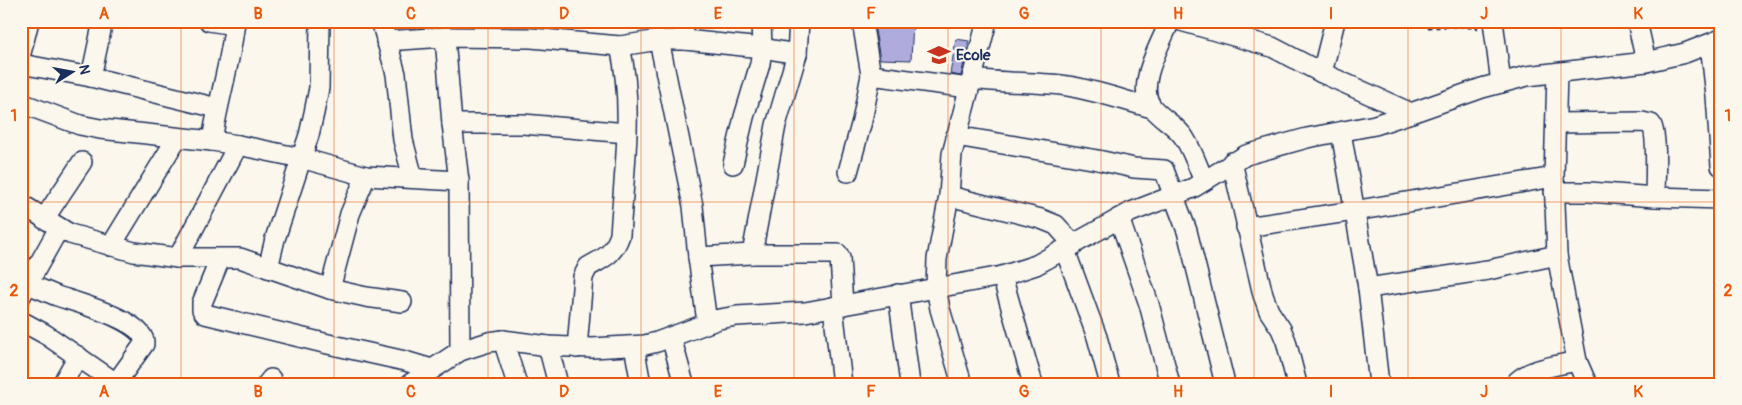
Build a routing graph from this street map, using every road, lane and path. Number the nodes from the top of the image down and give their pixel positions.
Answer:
1 (29, 21) edge
2 (103, 21) edge
3 (209, 21) edge
4 (320, 21) edge
5 (381, 21) edge
6 (682, 21) edge
7 (762, 21) edge
8 (799, 21) edge
9 (862, 21) edge
10 (986, 21) edge
11 (1170, 21) edge
12 (1181, 21) edge
13 (1335, 21) edge
14 (1422, 21) edge
15 (1637, 21) edge
16 (235, 23) edge
17 (1216, 26) edge
18 (1493, 26) edge
19 (530, 30) edge
20 (445, 37) junction
21 (660, 40) junction
22 (684, 40) junction
23 (386, 41) junction
24 (1715, 41) edge
25 (620, 46) junction
26 (762, 48) junction
27 (21, 53) edge
28 (797, 54) junction
29 (1646, 62) junction
30 (21, 64) edge
31 (1557, 73) junction
32 (1322, 74) junction
33 (871, 75) junction
34 (91, 77) junction
35 (970, 83) junction
36 (1501, 83) junction
37 (21, 103) edge
38 (217, 108) junction
39 (1152, 108) junction
40 (1411, 113) junction
41 (1556, 123) junction
42 (452, 124) junction
43 (1341, 132) junction
44 (627, 133) junction
45 (956, 136) junction
46 (177, 138) junction
47 (212, 141) junction
48 (238, 145) junction
49 (301, 158) junction
50 (82, 162) dead end
51 (1232, 162) junction
52 (734, 164) dead end
53 (1721, 166) edge
54 (848, 172) dead end
55 (366, 176) junction
56 (413, 178) junction
57 (460, 181) junction
58 (1204, 181) junction
59 (1554, 184) junction
60 (1174, 195) junction
61 (949, 196) junction
62 (1655, 198) junction
63 (1721, 199) edge
64 (21, 204) edge
65 (1354, 211) junction
66 (1119, 218) junction
67 (51, 223) junction
68 (1246, 228) junction
69 (112, 246) junction
70 (1070, 247) junction
71 (752, 254) junction
72 (1557, 255) junction
73 (698, 257) junction
74 (178, 258) junction
75 (220, 259) junction
76 (268, 268) junction
77 (1002, 276) junction
78 (24, 287) edge
79 (936, 287) junction
80 (1368, 288) junction
81 (330, 289) junction
82 (898, 294) junction
83 (402, 302) dead end
84 (838, 306) junction
85 (21, 321) edge
86 (706, 322) junction
87 (671, 337) junction
88 (503, 340) junction
89 (548, 346) junction
90 (634, 346) junction
91 (577, 348) junction
92 (460, 351) junction
93 (78, 356) junction
94 (1577, 360) junction
95 (432, 369) junction
96 (117, 383) edge
97 (836, 383) edge
98 (62, 384) edge
99 (410, 384) edge
100 (517, 384) edge
101 (558, 384) edge
102 (641, 384) edge
103 (684, 384) edge
104 (910, 384) edge
105 (962, 384) edge
106 (1033, 384) edge
107 (1110, 384) edge
108 (1170, 384) edge
109 (1226, 384) edge
110 (1297, 384) edge
111 (1379, 384) edge
112 (1515, 384) edge
113 (1587, 384) edge

1 - 27 street
2 - 34 street
3 - 16 street
4 - 49 street
5 - 23 street
6 - 22 street
7 - 26 street
8 - 28 street
9 - 33 street
10 - 35 street
11 - 39 street
12 - 17 street
13 - 32 street
14 - 18 path
15 - 29 street
16 - 38 street
17 - 32 street
18 - 36 street
19 - 20 street
19 - 25 street
20 - 23 street
20 - 42 street
21 - 22 street
21 - 25 street
21 - 73 street
22 - 26 street
23 - 56 street
24 - 29 street
24 - 53 street
25 - 44 street
26 - 28 street
26 - 52 street
28 - 71 street
29 - 31 street
30 - 34 street
31 - 36 street
31 - 41 street
32 - 40 street
33 - 35 street
33 - 54 street
34 - 38 street
35 - 39 street
35 - 45 street
36 - 40 street
37 - 46 street
38 - 47 street
39 - 58 street
40 - 43 street
41 - 59 street
41 - 62 street
42 - 44 street
42 - 57 street
43 - 51 street
43 - 65 street
44 - 91 street
45 - 60 street
45 - 61 street
46 - 47 street
46 - 69 street
47 - 48 street
48 - 49 street
48 - 74 street
49 - 55 street
49 - 76 street
50 - 67 street
51 - 58 street
51 - 68 street
55 - 56 street
55 - 81 street
56 - 57 street
57 - 92 street
58 - 60 street
59 - 62 street
59 - 65 street
59 - 72 street
60 - 66 street
60 - 109 street
61 - 70 street
61 - 79 street
62 - 63 street
64 - 67 street
65 - 68 street
65 - 80 street
66 - 70 street
66 - 108 street
67 - 69 street
67 - 78 street
68 - 110 street
69 - 74 street
70 - 77 street
70 - 107 street
71 - 73 street
71 - 84 street
72 - 80 street
72 - 94 street
73 - 86 street
74 - 75 street
75 - 76 street
75 - 95 street
76 - 81 street
77 - 79 street
77 - 106 street
78 - 96 street
79 - 82 street
79 - 105 street
80 - 111 street
81 - 83 street
82 - 84 street
82 - 104 street
84 - 86 street
84 - 97 street
85 - 93 street
86 - 87 street
87 - 90 street
87 - 103 street
88 - 89 street
88 - 92 street
88 - 100 street
89 - 91 street
89 - 101 street
90 - 91 street
90 - 102 street
92 - 95 street
93 - 96 street
93 - 98 street
94 - 112 street
94 - 113 street
95 - 99 street

